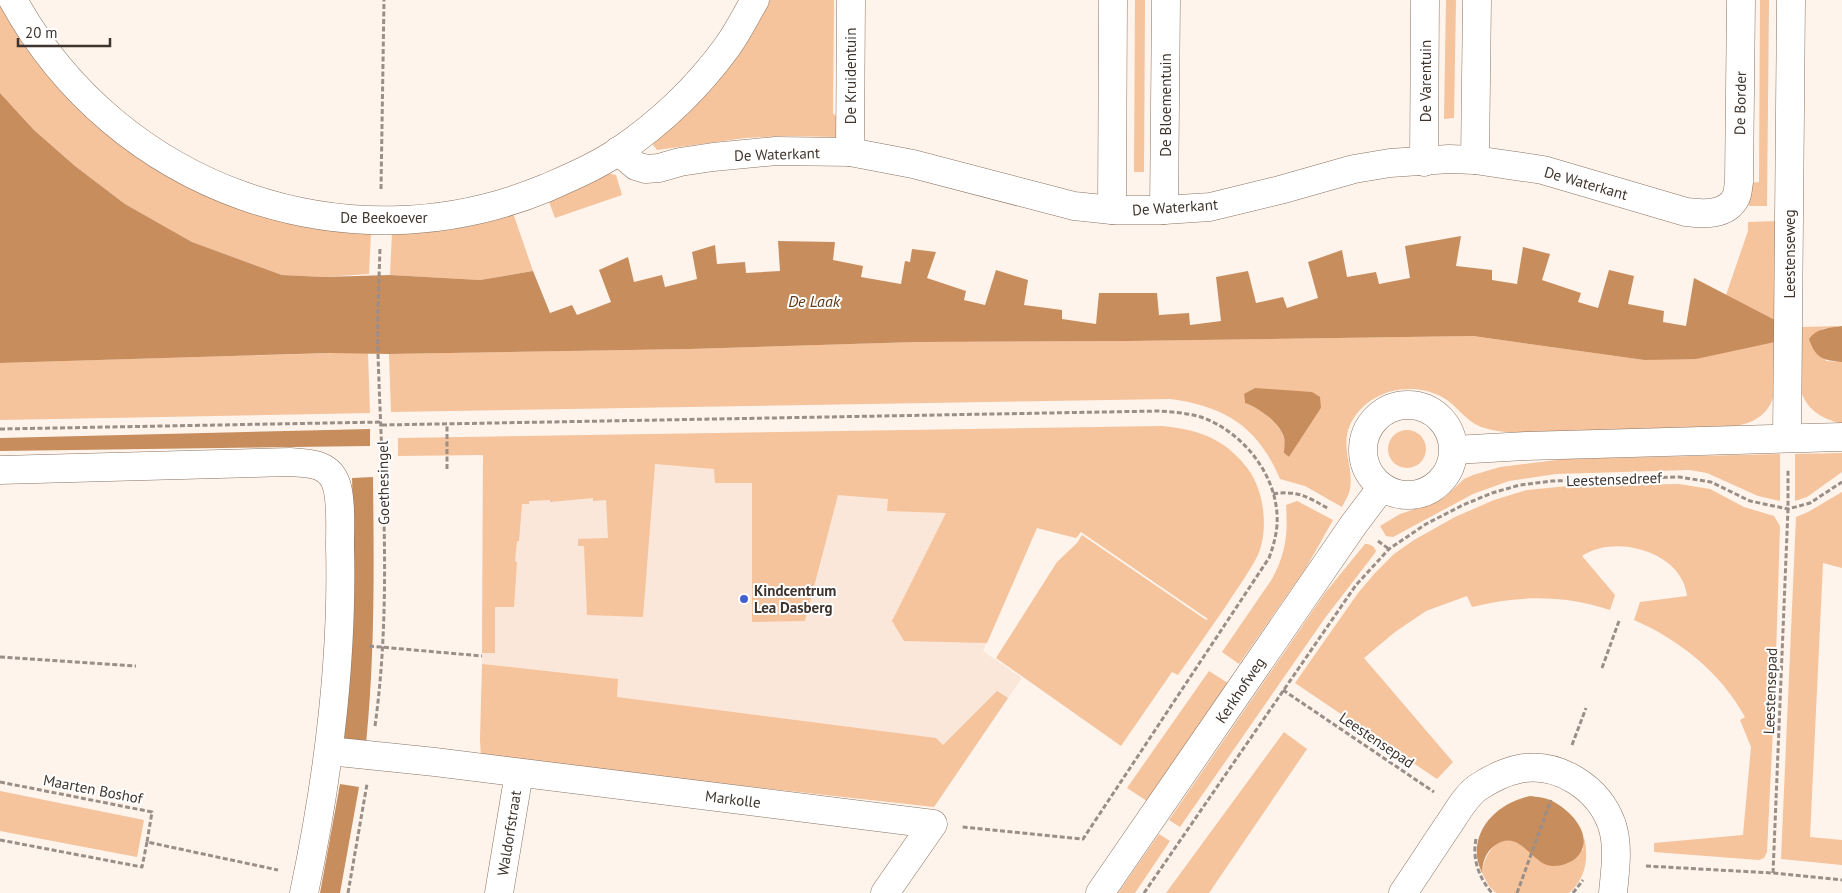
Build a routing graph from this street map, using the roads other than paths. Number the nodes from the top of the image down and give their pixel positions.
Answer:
1 (13, 0) edge
2 (755, 0) edge
3 (851, 0) edge
4 (1113, 0) edge
5 (1166, 0) edge
6 (1425, 0) edge
7 (1477, 0) edge
8 (1741, 0) edge
9 (1791, 0) edge
10 (618, 151) junction
11 (850, 152) junction
12 (1475, 160) junction
13 (1424, 162) junction
14 (1731, 204) joint
15 (1112, 210) junction
16 (1164, 210) junction
17 (1842, 437) edge
18 (1787, 438) junction
19 (1454, 450) junction
20 (0, 470) edge
21 (1382, 487) junction
22 (329, 751) junction
23 (519, 773) junction
24 (306, 885) edge
25 (499, 893) edge
26 (885, 893) edge
27 (1100, 893) edge
28 (1403, 893) edge
29 (1613, 893) edge

1 - 10 street, De Beekoever
2 - 10 street, De Beekoever
3 - 11 street, De Kruidentuin
4 - 15 street
5 - 16 street, De Bloementuin
6 - 13 street, De Varentuin
7 - 12 street
8 - 14 street, De Border
9 - 18 street, Leestenseweg
10 - 11 street, De Waterkant
11 - 15 street, De Waterkant
12 - 13 street, De Waterkant
12 - 14 street, De Waterkant
13 - 16 street, De Waterkant
15 - 16 street, De Waterkant
17 - 18 street
18 - 19 street
19 - 21 street
19 - 21 street
20 - 22 street
21 - 27 street, Kerkhofweg
22 - 23 street, Markolle
22 - 24 street
23 - 25 street, Waldorfstraat
23 - 26 street, Markolle
28 - 29 street

